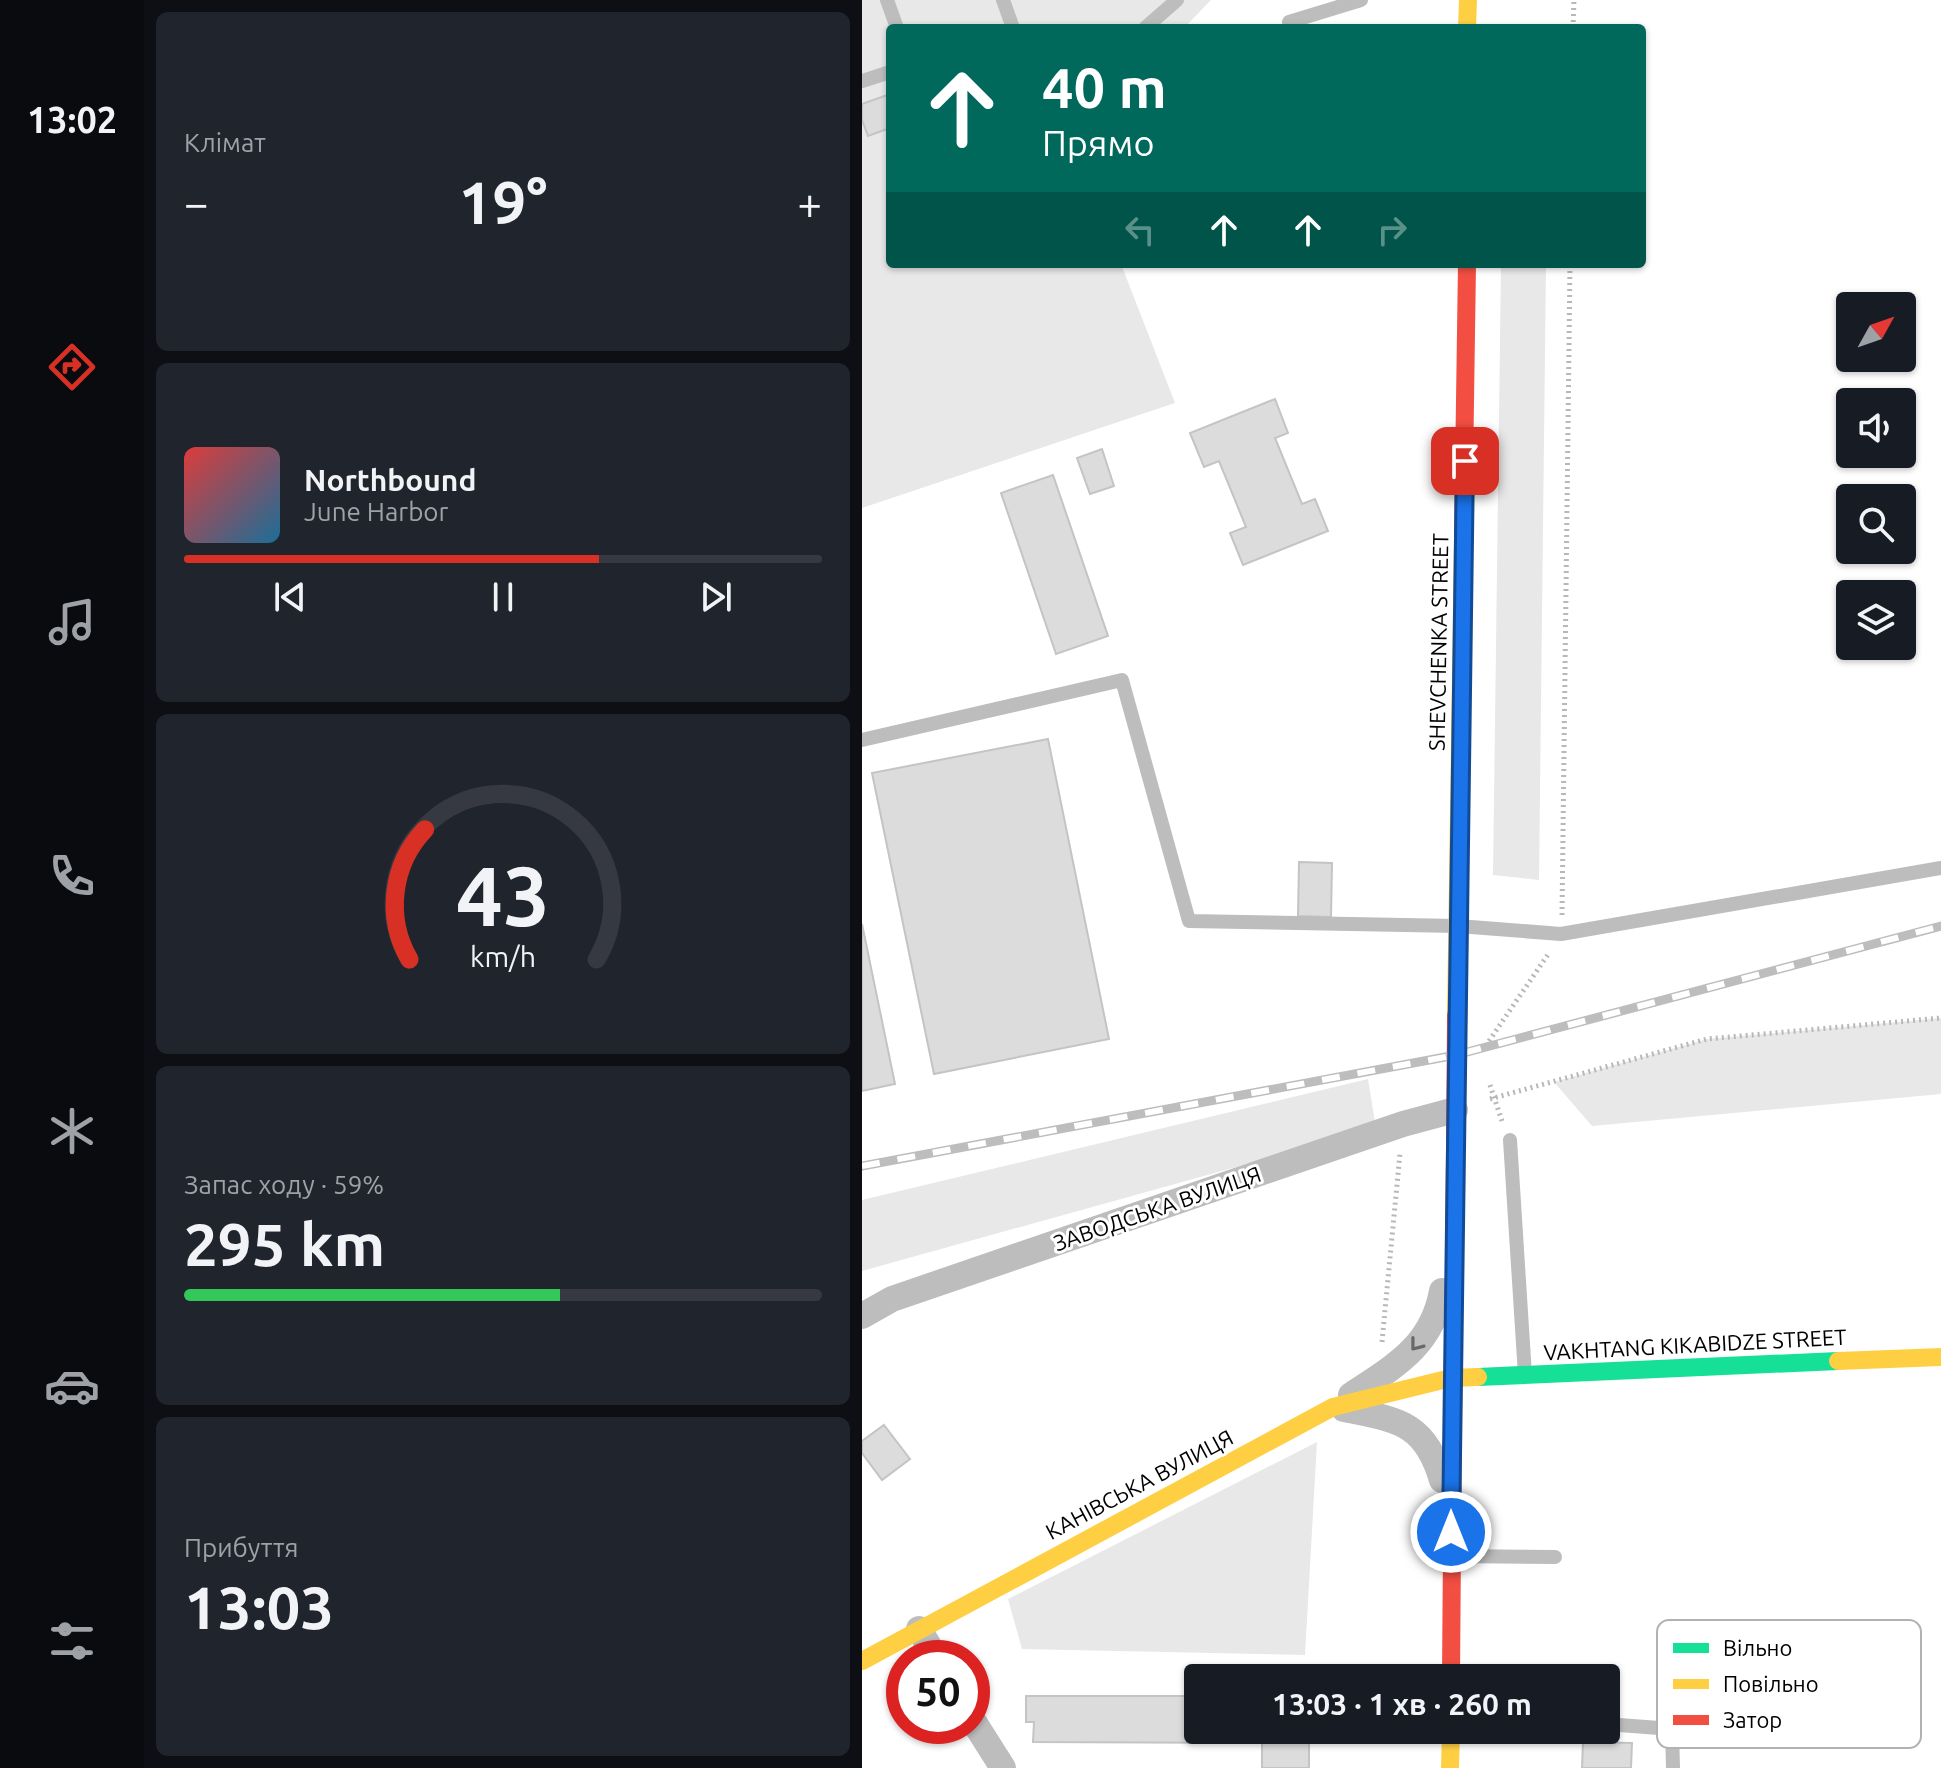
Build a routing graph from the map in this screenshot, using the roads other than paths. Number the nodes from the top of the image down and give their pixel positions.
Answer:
1 (887, 0) edge
2 (1003, 0) edge
3 (1177, 0) edge
4 (1361, 0) edge
5 (1468, 0) edge
6 (1289, 22) dead end
7 (896, 24) edge
8 (1012, 24) edge
9 (1150, 24) edge
10 (1467, 24) edge
11 (886, 73) edge
12 (862, 81) edge
13 (1467, 268) edge
14 (862, 740) edge
15 (1941, 868) edge
16 (1458, 926) junction
17 (1455, 1110) junction
18 (1510, 1140) road end
19 (1453, 1220) junction
20 (892, 1299) junction
21 (862, 1306) edge
22 (862, 1316) edge
23 (1941, 1357) edge
24 (1525, 1376) junction
25 (1451, 1378) junction
26 (1333, 1407) junction
27 (1451, 1508) junction
28 (1450, 1556) junction
29 (1555, 1557) dead end
30 (919, 1629) junction
31 (925, 1640) edge
32 (862, 1661) edge
33 (1451, 1664) edge
34 (1620, 1725) edge
35 (1657, 1728) edge
36 (988, 1744) edge
37 (1451, 1744) edge
38 (1672, 1748) edge
39 (1003, 1768) edge
40 (1450, 1768) edge
41 (1673, 1768) edge

1 - 7 lane
2 - 8 lane
3 - 9 lane
4 - 6 lane
5 - 10 main road
11 - 12 lane
13 - 16 main road, SHEVCHENKA STREET
14 - 16 lane
15 - 16 lane
16 - 17 main road, SHEVCHENKA STREET
17 - 19 main road, SHEVCHENKA STREET
17 - 20 street, ЗАВОДСЬКА ВУЛИЦЯ
18 - 24 lane
19 - 25 main road, SHEVCHENKA STREET
19 -> 26 street
20 - 21 lane
20 - 22 street, ЗАВОДСЬКА ВУЛИЦЯ
23 - 24 main road, VAKHTANG KIKABIDZE STREET
24 - 25 main road, VAKHTANG KIKABIDZE STREET
25 - 26 main road, КАНІВСЬКА ВУЛИЦЯ
25 - 27 main road
26 - 27 street
26 - 30 main road, КАНІВСЬКА ВУЛИЦЯ
27 - 28 main road
28 - 29 lane
28 - 33 main road
30 - 31 street
30 - 32 main road, КАНІВСЬКА ВУЛИЦЯ
34 - 35 lane
36 - 39 street
37 - 40 main road
38 - 41 lane

